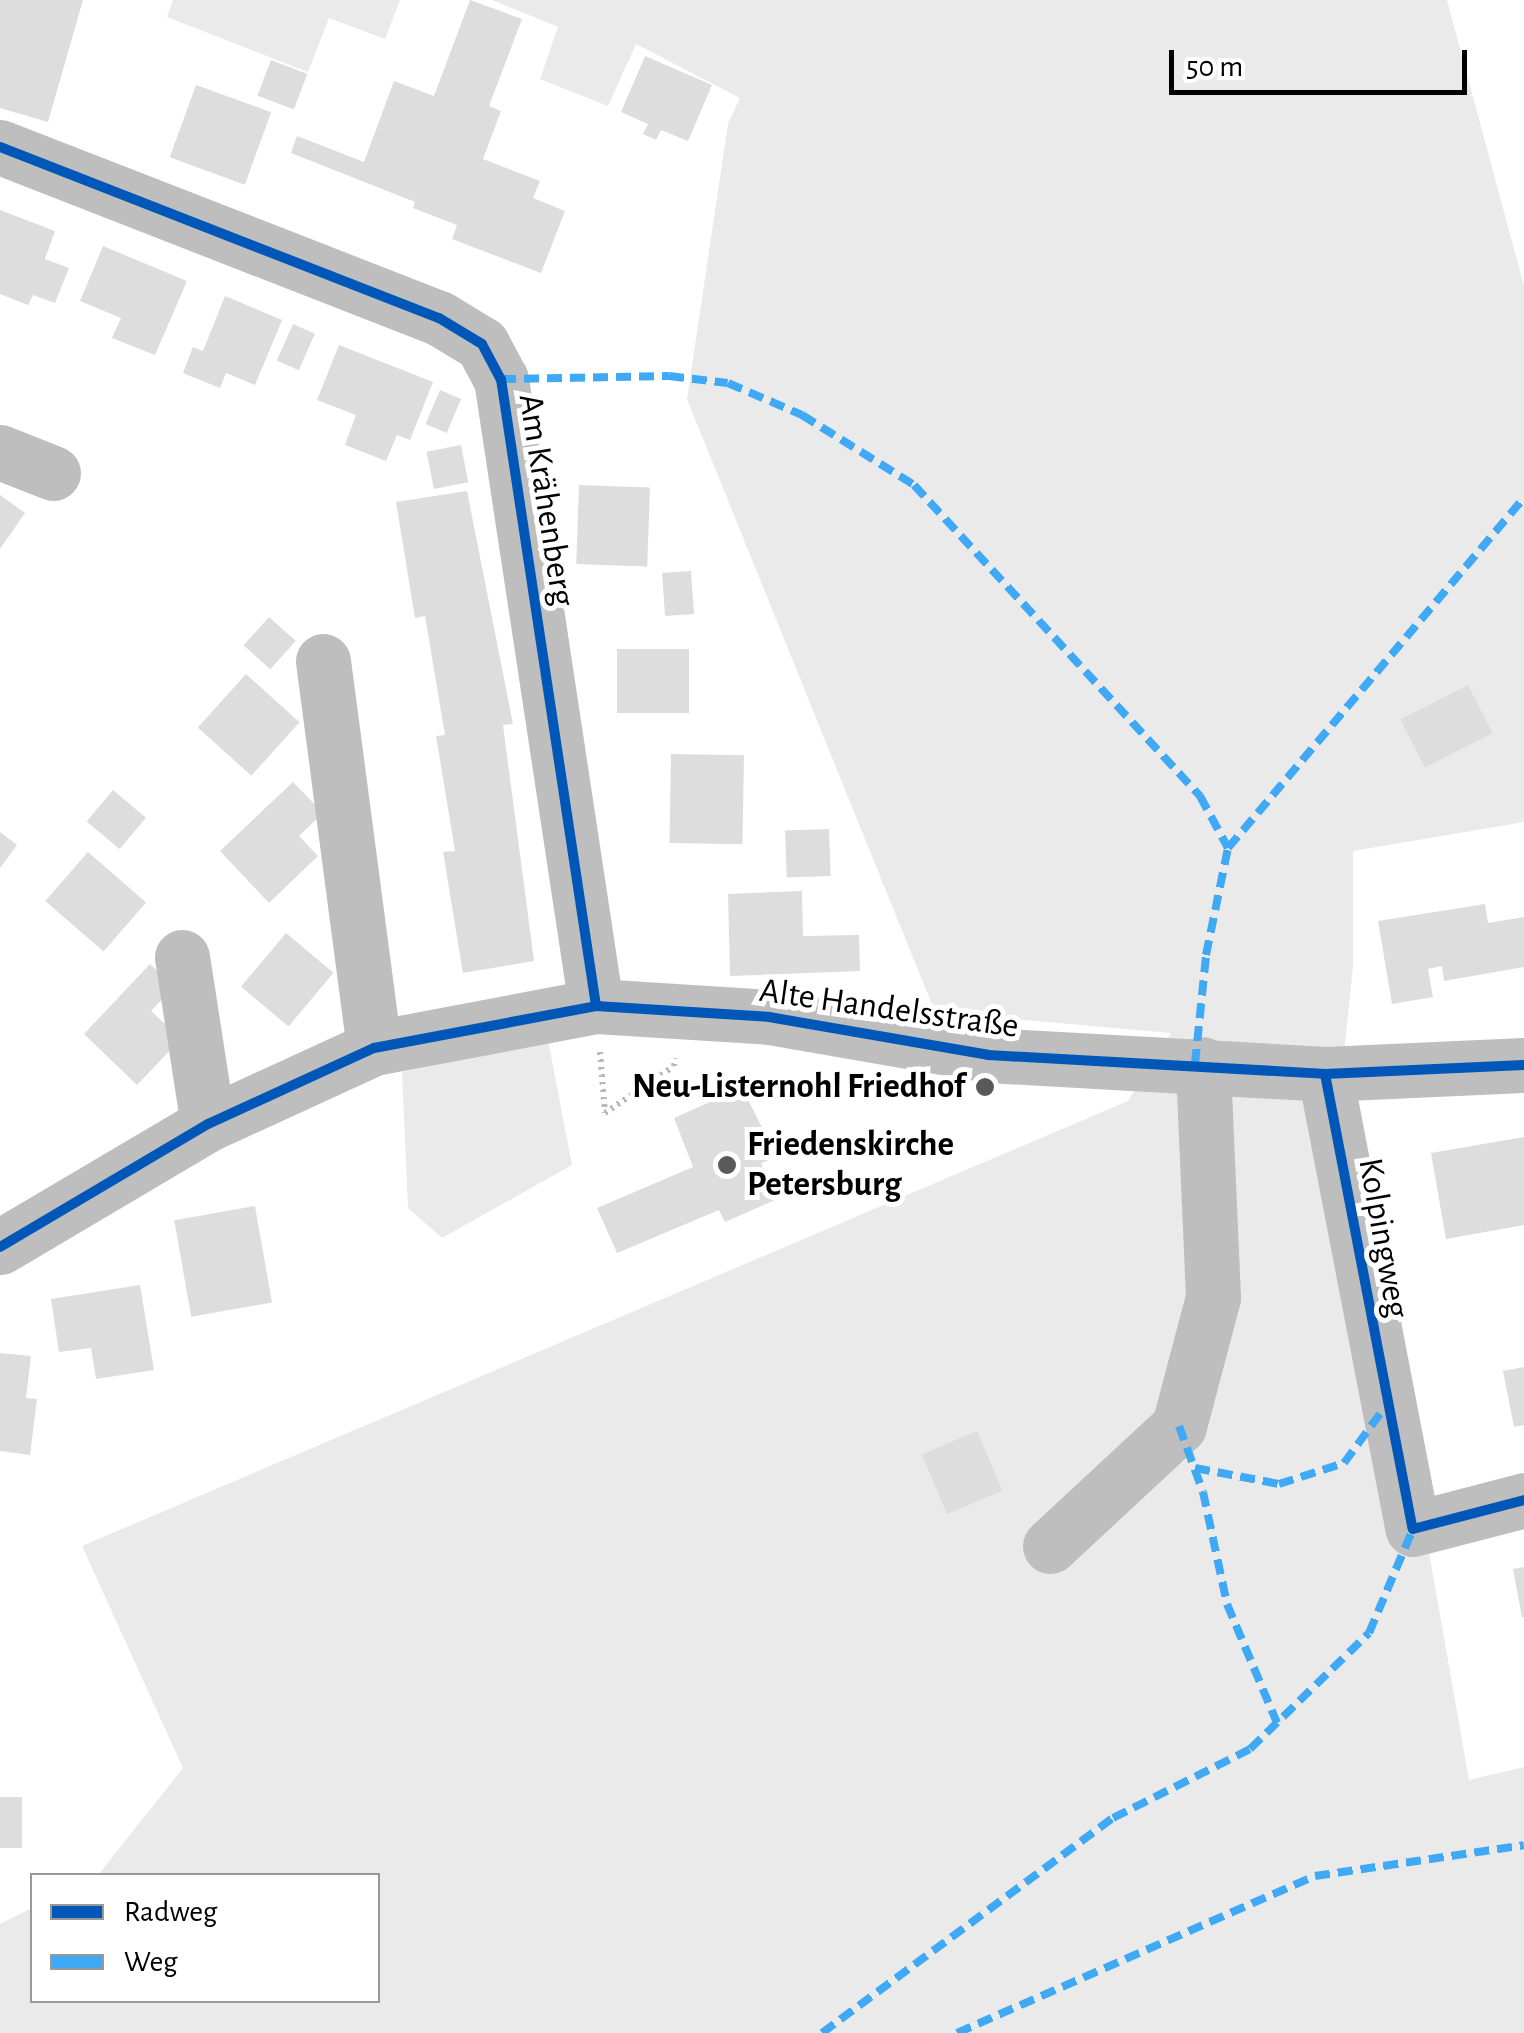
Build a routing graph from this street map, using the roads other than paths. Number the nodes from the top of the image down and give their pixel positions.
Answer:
1 (0, 147) edge
2 (0, 452) edge
3 (52, 473) dead end
4 (323, 661) dead end
5 (182, 958) dead end
6 (596, 1006) junction
7 (374, 1048) junction
8 (1203, 1064) junction
9 (1524, 1064) edge
10 (1325, 1074) junction
11 (208, 1124) junction
12 (0, 1247) edge
13 (1524, 1500) edge
14 (1050, 1546) dead end

1 - 6 street, Am Krähenberg
2 - 3 street
4 - 7 street
5 - 11 street
6 - 7 street, Alte Handelsstraße
6 - 8 street, Alte Handelsstraße
7 - 11 street, Alte Handelsstraße
8 - 10 street, Alte Handelsstraße
8 - 14 street
9 - 10 street, Alte Handelsstraße
10 - 13 street, Kolpingweg
11 - 12 street, Alte Handelsstraße

